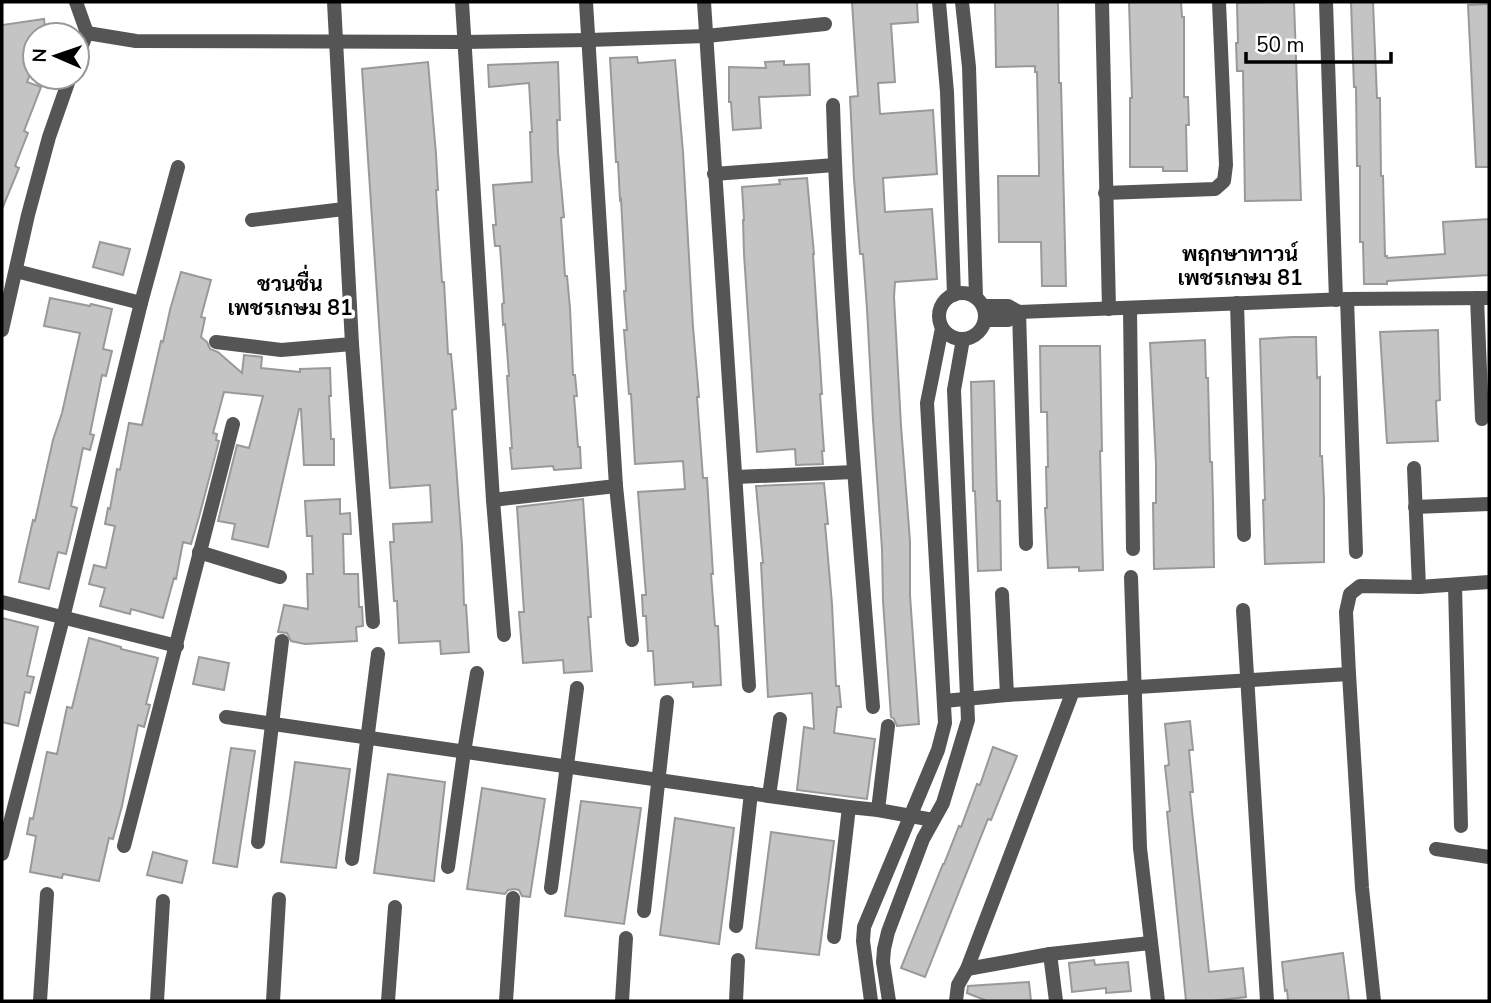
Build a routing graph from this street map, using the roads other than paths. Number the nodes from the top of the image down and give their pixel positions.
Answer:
1 (76, 2) edge
2 (334, 2) edge
3 (462, 2) edge
4 (586, 2) edge
5 (705, 2) edge
6 (939, 2) edge
7 (962, 2) edge
8 (1102, 2) edge
9 (1219, 2) edge
10 (1326, 2) edge
11 (83, 21) edge
12 (825, 24) dead end
13 (91, 34) edge
14 (706, 36) junction
15 (589, 40) junction
16 (336, 42) junction
17 (464, 42) junction
18 (65, 91) edge
19 (833, 105) dead end
20 (835, 165) junction
21 (178, 167) dead end
22 (714, 174) junction
23 (950, 178) junction
24 (972, 178) junction
25 (1105, 193) junction
26 (344, 209) junction
27 (252, 220) dead end
28 (16, 271) junction
29 (954, 295) junction
30 (1483, 298) edge
31 (1342, 300) junction
32 (141, 303) junction
33 (1237, 303) junction
34 (981, 308) junction
35 (1130, 308) junction
36 (1109, 309) junction
37 (1019, 312) junction
38 (942, 328) junction
39 (2, 330) edge
40 (962, 339) junction
41 (216, 342) dead end
42 (352, 344) junction
43 (1482, 419) dead end
44 (233, 424) dead end
45 (1414, 468) dead end
46 (854, 472) junction
47 (736, 477) junction
48 (616, 486) junction
49 (494, 500) junction
50 (1489, 504) edge
51 (1415, 507) junction
52 (1244, 535) dead end
53 (1026, 544) dead end
54 (1133, 549) dead end
55 (199, 552) junction
56 (1356, 552) dead end
57 (280, 577) dead end
58 (1131, 577) dead end
59 (1489, 582) edge
60 (1455, 585) junction
61 (1419, 587) junction
62 (1002, 594) dead end
63 (2, 602) edge
64 (1243, 610) dead end
65 (63, 618) junction
66 (373, 622) dead end
67 (504, 635) dead end
68 (632, 640) dead end
69 (282, 642) dead end
70 (177, 646) junction
71 (379, 654) dead end
72 (477, 673) dead end
73 (1349, 674) junction
74 (1247, 681) junction
75 (748, 686) dead end
76 (577, 688) dead end
77 (1135, 688) junction
78 (1073, 691) junction
79 (1007, 695) junction
80 (967, 699) junction
81 (944, 701) junction
82 (667, 702) dead end
83 (873, 707) dead end
84 (226, 717) dead end
85 (780, 719) dead end
86 (272, 724) junction
87 (888, 726) dead end
88 (368, 738) junction
89 (464, 752) junction
90 (566, 767) junction
91 (659, 780) junction
92 (751, 793) junction
93 (769, 796) junction
94 (849, 807) junction
95 (878, 810) junction
96 (910, 815) junction
97 (933, 820) junction
98 (1461, 826) dead end
99 (257, 842) dead end
100 (124, 846) dead end
101 (1436, 849) dead end
102 (2, 854) edge
103 (1489, 858) edge
104 (352, 859) dead end
105 (448, 867) dead end
106 (551, 888) dead end
107 (47, 894) dead end
108 (513, 898) dead end
109 (279, 899) dead end
110 (163, 901) dead end
111 (395, 907) dead end
112 (644, 911) dead end
113 (736, 926) dead end
114 (834, 937) dead end
115 (626, 938) dead end
116 (1150, 943) junction
117 (1050, 954) junction
118 (738, 960) dead end
119 (967, 969) junction
120 (40, 1001) edge
121 (157, 1001) edge
122 (273, 1001) edge
123 (388, 1001) edge
124 (506, 1001) edge
125 (622, 1001) edge
126 (736, 1001) edge
127 (871, 1001) edge
128 (889, 1001) edge
129 (956, 1001) edge
130 (1056, 1001) edge
131 (1158, 1001) edge
132 (1267, 1001) edge
133 (1374, 1001) edge

1 - 11 street
2 - 16 street
3 - 17 street
4 - 15 street
5 - 14 street
6 - 23 street
7 - 24 street
8 - 25 street
9 - 25 street
10 - 31 street
12 - 14 street
13 - 16 street
14 - 15 street
14 - 22 street
15 - 17 street
15 - 48 street
16 - 17 street
16 - 26 street
17 - 49 street
18 - 28 street
19 - 20 street
20 - 22 street
20 - 46 street
21 - 32 street
22 - 47 street
23 - 24 street
23 - 29 street
24 - 34 street
25 - 36 street
26 - 27 street
26 - 42 street
28 - 32 street
28 - 39 street
29 - 34 street
29 - 38 street
30 - 31 street
30 - 43 street
31 - 33 street
31 - 56 street
32 - 65 street
33 - 35 street
33 - 52 street
34 - 37 street
34 - 40 street
35 - 36 street
35 - 54 street
36 - 37 street
37 - 53 street
38 - 40 street
38 - 81 street
40 - 80 street
41 - 42 street
42 - 66 street
44 - 55 street
45 - 51 street
46 - 47 street
46 - 83 street
47 - 75 street
48 - 49 street
48 - 68 street
49 - 67 street
50 - 51 street
51 - 61 street
55 - 57 street
55 - 70 street
58 - 77 street
59 - 60 street
60 - 61 street
60 - 98 street
61 - 73 street
62 - 79 street
63 - 65 street
64 - 74 street
65 - 70 street
65 - 102 street
69 - 86 street
70 - 100 street
71 - 88 street
72 - 89 street
73 - 74 street
73 - 133 street
74 - 77 street
74 - 132 street
76 - 90 street
77 - 78 street
77 - 116 street
78 - 79 street
78 - 119 street
79 - 80 street
80 - 81 street
80 - 97 street
81 - 96 street
82 - 91 street
84 - 86 street
85 - 93 street
86 - 88 street
86 - 99 street
87 - 95 street
88 - 89 street
88 - 104 street
89 - 90 street
89 - 105 street
90 - 91 street
90 - 106 street
91 - 92 street
91 - 112 street
92 - 93 street
92 - 113 street
93 - 94 street
94 - 95 street
94 - 114 street
95 - 96 street
96 - 97 street
96 - 127 street
97 - 128 street
101 - 103 street
107 - 120 street
108 - 124 street
109 - 122 street
110 - 121 street
111 - 123 street
115 - 125 street
116 - 117 street
116 - 131 street
117 - 119 street
117 - 130 street
118 - 126 street
119 - 129 street

